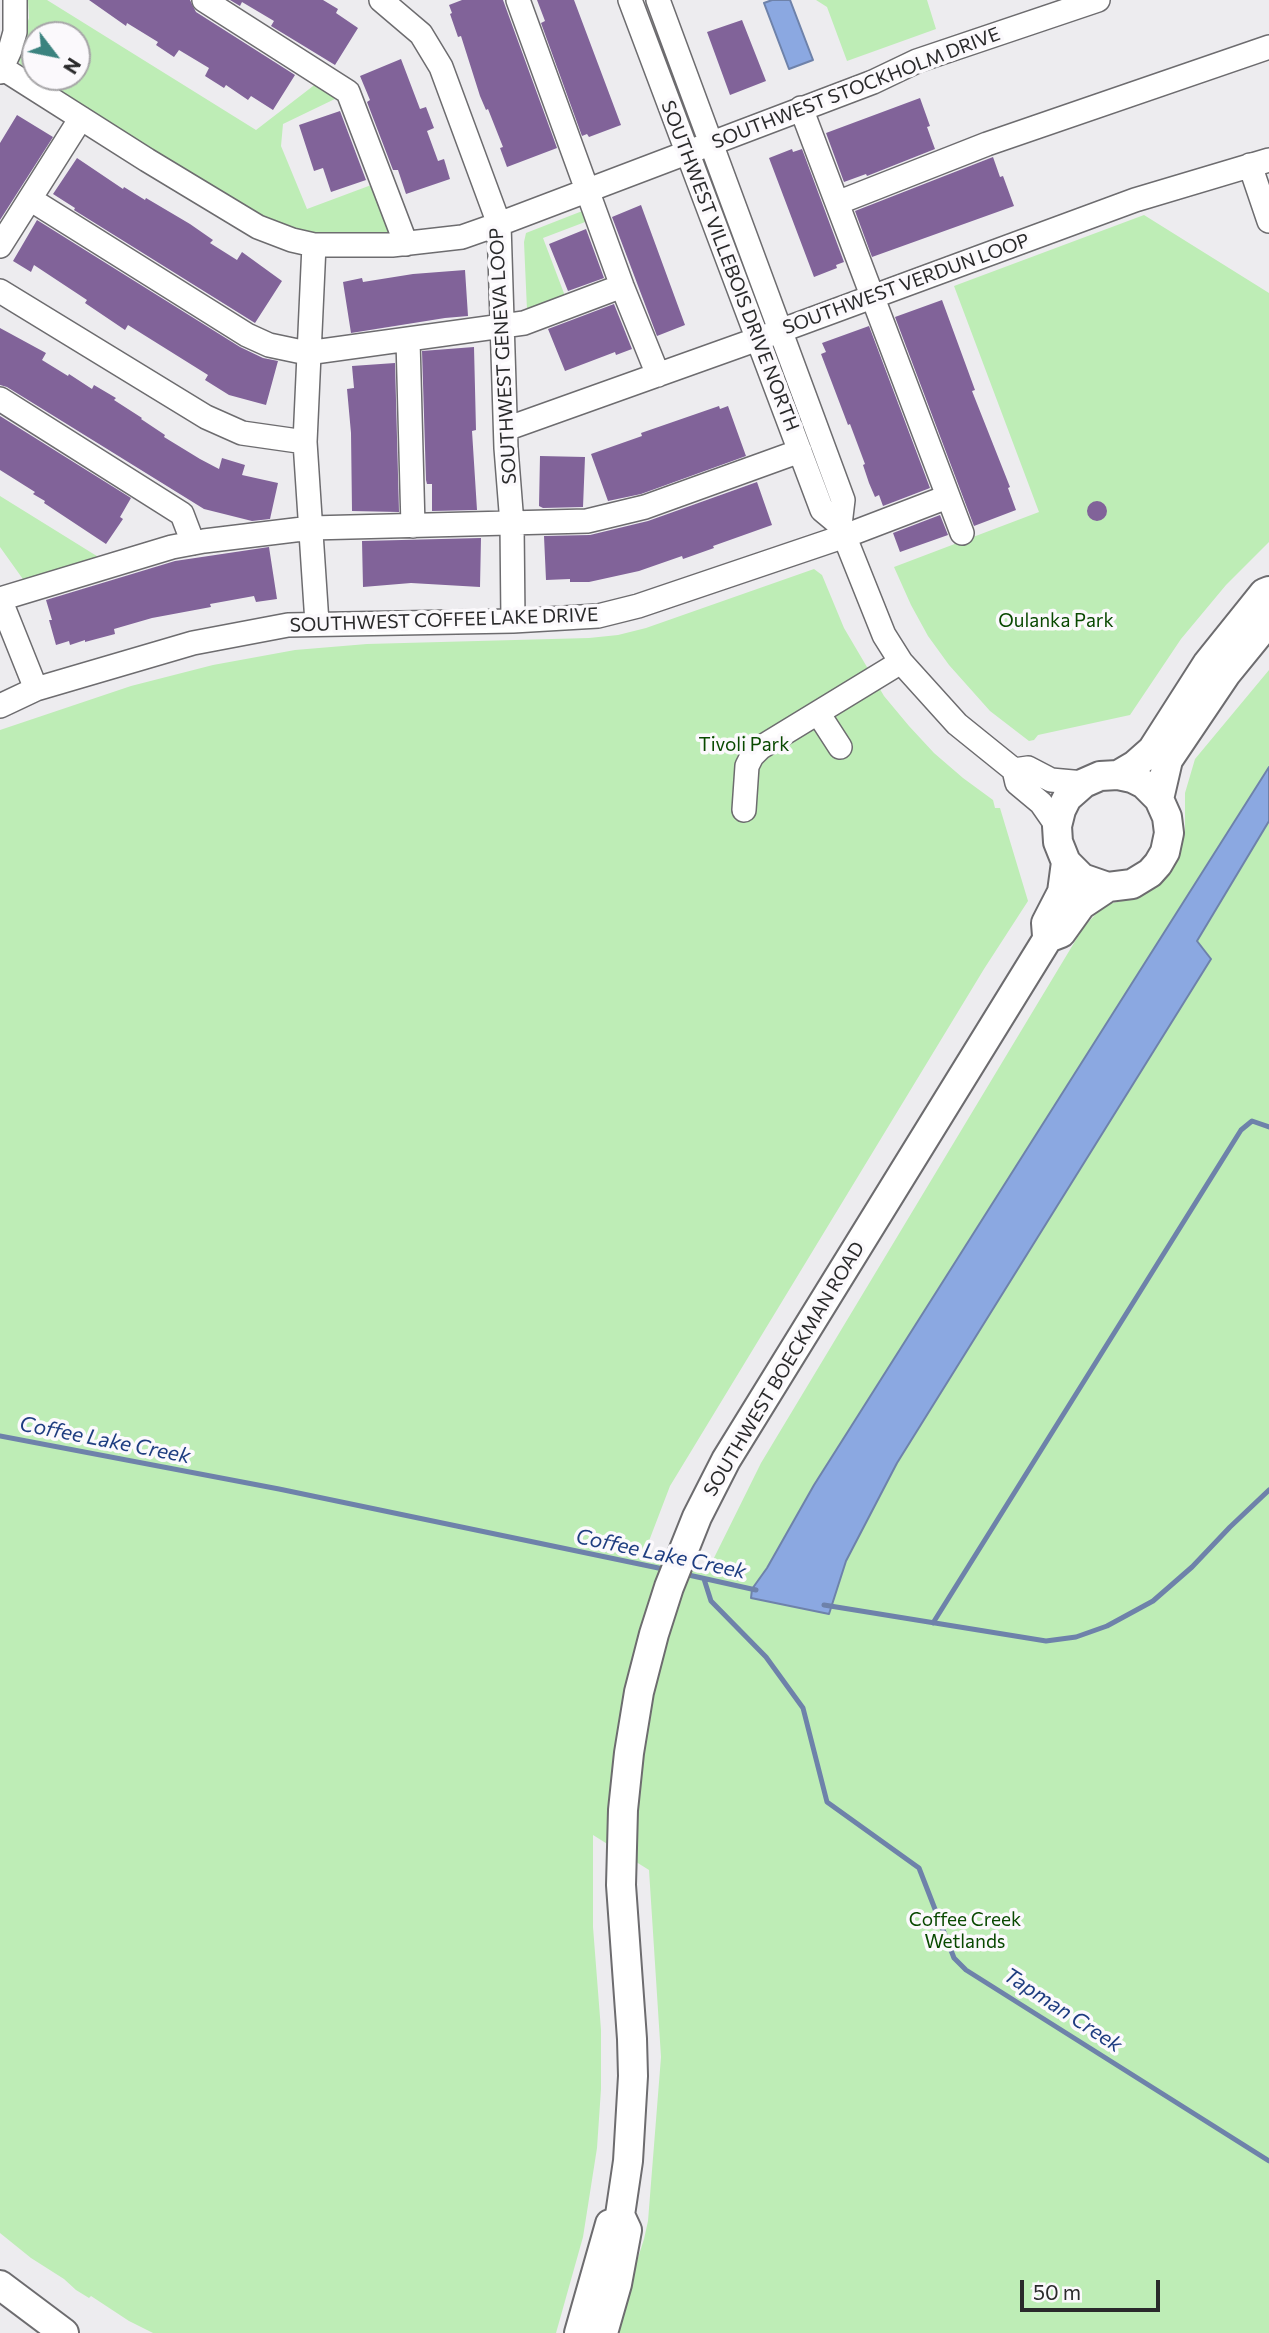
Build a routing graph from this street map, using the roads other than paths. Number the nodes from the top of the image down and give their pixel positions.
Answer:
1 (16, 0) edge
2 (204, 0) edge
3 (518, 0) edge
4 (629, 0) edge
5 (658, 0) edge
6 (1098, 0) edge
7 (389, 2) edge
8 (1269, 47) edge
9 (1, 70) edge
10 (801, 108) junction
11 (80, 118) junction
12 (711, 142) junction
13 (685, 152) junction
14 (1259, 162) edge
15 (587, 190) junction
16 (30, 199) junction
17 (837, 203) junction
18 (1269, 221) edge
19 (499, 224) junction
20 (406, 244) junction
21 (0, 246) edge
22 (314, 246) junction
23 (622, 286) junction
24 (0, 292) edge
25 (872, 296) junction
26 (502, 326) junction
27 (782, 330) junction
28 (758, 339) junction
29 (408, 340) junction
30 (307, 354) junction
31 (657, 375) junction
32 (0, 399) edge
33 (506, 429) junction
34 (305, 442) junction
35 (800, 451) junction
36 (947, 497) junction
37 (512, 524) junction
38 (414, 526) junction
39 (311, 528) junction
40 (843, 531) junction
41 (962, 533) dead end
42 (193, 543) junction
43 (1269, 591) edge
44 (0, 599) edge
45 (513, 621) junction
46 (1269, 621) edge
47 (317, 623) junction
48 (901, 662) junction
49 (36, 689) junction
50 (0, 706) edge
51 (818, 713) junction
52 (840, 747) dead end
53 (1014, 769) junction
54 (1118, 775) junction
55 (1084, 783) junction
56 (1160, 799) junction
57 (744, 810) dead end
58 (1057, 826) junction
59 (1066, 862) junction
60 (1108, 887) junction
61 (1048, 938) junction
62 (620, 2215) junction
63 (0, 2286) edge
64 (64, 2333) edge
65 (579, 2333) edge
66 (603, 2333) edge

1 - 9 street
2 - 20 street
3 - 15 street
4 - 13 street, SOUTHWEST VILLEBOIS DRIVE NORTH
5 - 12 street, SOUTHWEST VILLEBOIS DRIVE NORTH
6 - 10 street, SOUTHWEST STOCKHOLM DRIVE
7 - 19 street, SOUTHWEST GENEVA LOOP
8 - 17 street
9 - 11 street, SOUTHWEST STOCKHOLM DRIVE
10 - 12 street, SOUTHWEST STOCKHOLM DRIVE
10 - 17 street
11 - 16 street
11 - 22 street, SOUTHWEST STOCKHOLM DRIVE
12 - 13 street, SOUTHWEST STOCKHOLM DRIVE
12 - 27 street, SOUTHWEST VILLEBOIS DRIVE NORTH
13 - 15 street, SOUTHWEST STOCKHOLM DRIVE
13 - 28 street, SOUTHWEST VILLEBOIS DRIVE NORTH
14 - 18 street
14 - 25 street, SOUTHWEST VERDUN LOOP
15 - 19 street, SOUTHWEST STOCKHOLM DRIVE
15 - 23 street
16 - 21 street
16 - 30 street
17 - 25 street
19 - 20 street, SOUTHWEST STOCKHOLM DRIVE
19 - 26 street, SOUTHWEST GENEVA LOOP
20 - 22 street, SOUTHWEST STOCKHOLM DRIVE
22 - 30 street
23 - 26 street
23 - 31 street
24 - 34 street
25 - 27 street, SOUTHWEST VERDUN LOOP
25 - 36 street
26 - 29 street
26 - 33 street, SOUTHWEST GENEVA LOOP
27 - 28 street, SOUTHWEST VERDUN LOOP
27 - 40 street, SOUTHWEST VILLEBOIS DRIVE NORTH
28 - 31 street, SOUTHWEST VERDUN LOOP
28 - 35 street, SOUTHWEST VILLEBOIS DRIVE NORTH
29 - 30 street
29 - 38 street
30 - 34 street
31 - 33 street, SOUTHWEST VERDUN LOOP
32 - 42 street
33 - 37 street, SOUTHWEST GENEVA LOOP
34 - 39 street
35 - 37 street
35 - 40 street, SOUTHWEST VILLEBOIS DRIVE NORTH
36 - 40 street, SOUTHWEST COFFEE LAKE DRIVE
36 - 41 street
37 - 38 street
37 - 45 street, SOUTHWEST GENEVA LOOP
38 - 39 street
39 - 42 street
39 - 47 street
40 - 45 street, SOUTHWEST COFFEE LAKE DRIVE
40 - 48 street, SOUTHWEST VILLEBOIS DRIVE NORTH
42 - 44 street
43 - 54 main road
44 - 49 street
45 - 47 street, SOUTHWEST COFFEE LAKE DRIVE
46 - 56 main road, SOUTHWEST BOECKMAN ROAD
47 - 49 street, SOUTHWEST COFFEE LAKE DRIVE
48 - 51 street
48 - 53 street, SOUTHWEST VILLEBOIS DRIVE NORTH
49 - 50 street, SOUTHWEST COFFEE LAKE DRIVE
51 - 52 street
51 - 57 street
53 - 55 street, SOUTHWEST VILLEBOIS DRIVE NORTH
53 - 58 street, SOUTHWEST VILLEBOIS DRIVE NORTH
54 - 55 main road
54 - 56 main road
55 - 58 main road
56 - 60 main road, SOUTHWEST BOECKMAN ROAD
58 - 59 main road, SOUTHWEST BOECKMAN ROAD
59 - 60 main road
59 - 61 main road, SOUTHWEST BOECKMAN ROAD
60 - 61 main road, SOUTHWEST BOECKMAN ROAD
61 - 62 main road, SOUTHWEST BOECKMAN ROAD
62 - 65 main road, SOUTHWEST BOECKMAN ROAD
62 - 66 main road, SOUTHWEST BOECKMAN ROAD
63 - 64 main road

